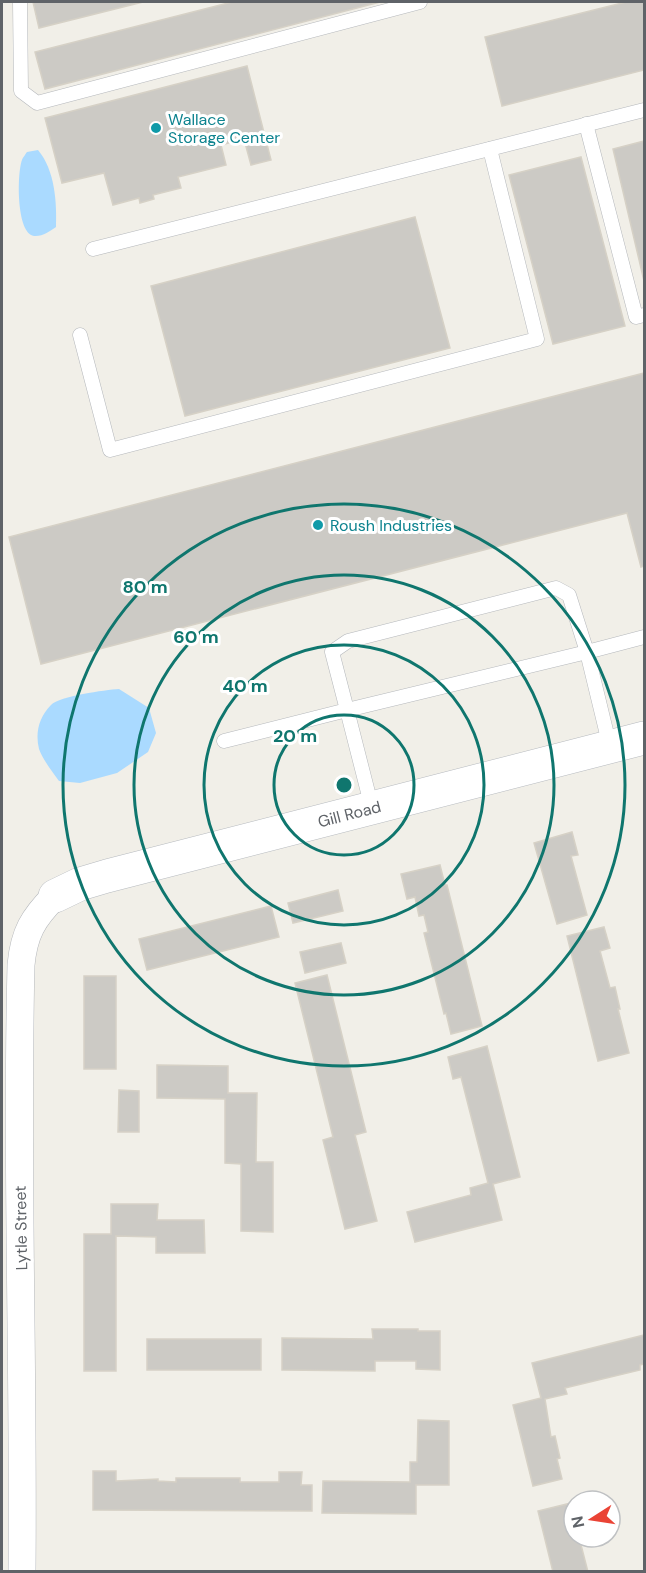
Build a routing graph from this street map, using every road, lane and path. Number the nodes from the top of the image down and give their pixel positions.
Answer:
1 (20, 2) edge
2 (420, 2) edge
3 (645, 110) edge
4 (586, 124) junction
5 (490, 149) junction
6 (93, 249) dead end
7 (645, 315) edge
8 (81, 335) dead end
9 (645, 636) edge
10 (587, 652) junction
11 (346, 710) junction
12 (645, 738) edge
13 (224, 741) dead end
14 (610, 747) junction
15 (372, 808) junction
16 (56, 896) joint
17 (22, 1572) edge

1 - 2 lane
3 - 4 lane
4 - 5 lane
4 - 7 lane
5 - 6 lane
5 - 8 lane
9 - 10 lane
10 - 11 lane
10 - 11 lane
10 - 14 lane
11 - 13 lane
11 - 15 lane
12 - 14 street, Gill Road
14 - 15 street, Gill Road
15 - 16 street, Gill Road
16 - 17 street, Lytle Street

